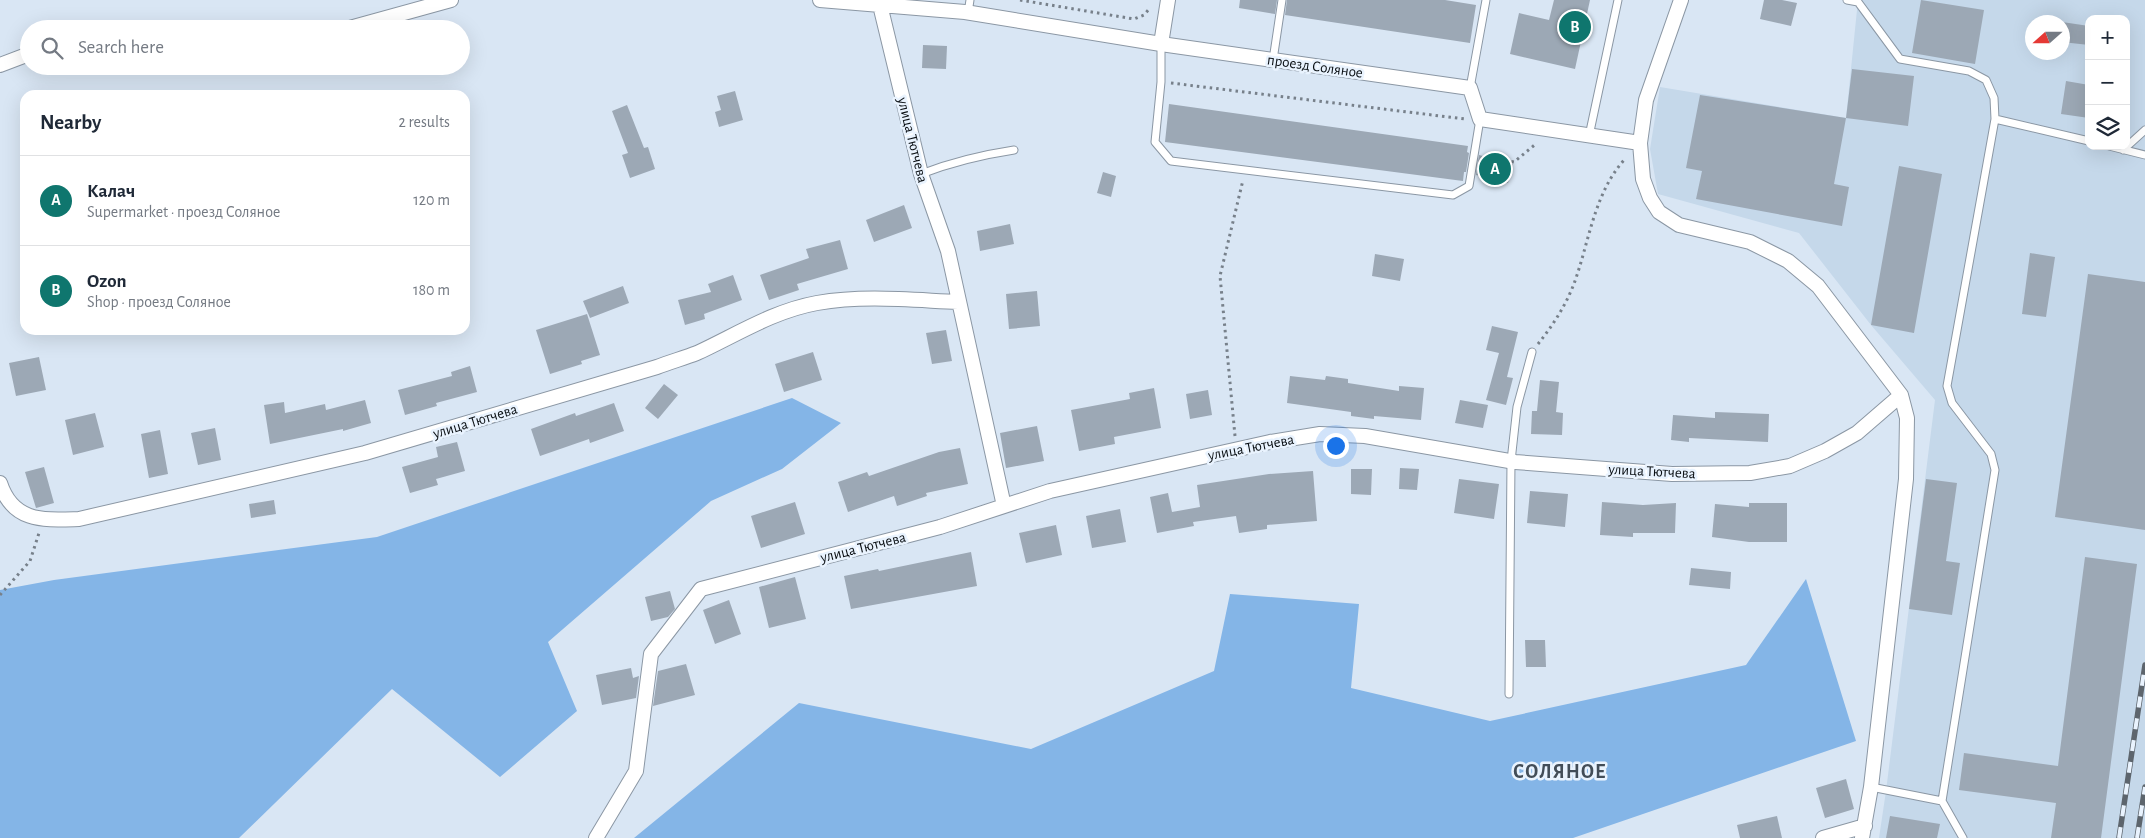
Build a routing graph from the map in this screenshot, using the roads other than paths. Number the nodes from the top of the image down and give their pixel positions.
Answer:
1 (451, 0) edge
2 (820, 0) edge
3 (1168, 0) edge
4 (1282, 0) edge
5 (1486, 0) edge
6 (1618, 0) edge
7 (1681, 0) edge
8 (1847, 0) edge
9 (880, 5) junction
10 (969, 6) edge
11 (379, 20) edge
12 (1161, 44) junction
13 (20, 57) edge
14 (1273, 60) junction
15 (0, 65) edge
16 (1470, 88) junction
17 (1480, 119) junction
18 (1995, 119) junction
19 (2145, 130) edge
20 (1590, 136) junction
21 (2085, 141) edge
22 (1640, 143) junction
23 (2130, 144) edge
24 (1014, 150) dead end
25 (2123, 150) edge
26 (2145, 155) edge
27 (921, 174) junction
28 (958, 302) junction
29 (1532, 352) road end
30 (1901, 395) junction
31 (1512, 462) junction
32 (0, 484) edge
33 (1004, 506) junction
34 (1509, 694) dead end
35 (1871, 787) junction
36 (1942, 801) junction
37 (1864, 832) edge
38 (596, 838) edge
39 (1823, 838) edge
40 (1963, 838) edge

1 - 11 street
2 - 9 street, проезд Соляное
3 - 12 street
4 - 14 lane
5 - 16 lane
6 - 20 lane
7 - 22 street
8 - 18 lane
9 - 10 street, проезд Соляное
9 - 27 street, улица Тютчева
10 - 12 street, проезд Соляное
12 - 14 street, проезд Соляное
12 - 17 lane
13 - 15 street
14 - 16 street, проезд Соляное
16 - 17 street
17 - 20 street
18 - 21 lane
18 - 36 lane
19 - 23 lane
20 - 22 street
22 - 30 street
24 - 27 lane
25 - 26 lane
27 - 28 street, улица Тютчева
28 - 32 street, улица Тютчева
28 - 33 street, улица Тютчева
29 - 31 lane
30 - 31 street, улица Тютчева
30 - 35 street
31 - 33 street, улица Тютчева
31 - 34 lane
33 - 38 street, улица Тютчева
35 - 36 lane
35 - 37 street
36 - 40 lane
37 - 39 street

